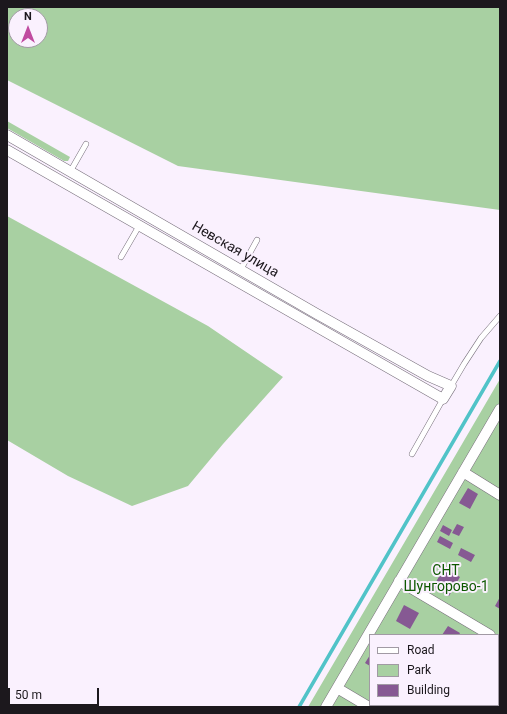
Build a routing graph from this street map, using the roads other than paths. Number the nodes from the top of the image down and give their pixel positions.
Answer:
1 (7, 135) edge
2 (86, 144) dead end
3 (7, 150) edge
4 (70, 172) junction
5 (139, 226) junction
6 (257, 240) dead end
7 (121, 256) dead end
8 (241, 269) junction
9 (500, 316) edge
10 (451, 386) junction
11 (443, 399) junction
12 (500, 409) edge
13 (412, 454) dead end
14 (463, 472) junction
15 (500, 495) edge
16 (399, 581) junction
17 (488, 634) edge
18 (337, 688) junction
19 (326, 707) edge
20 (369, 707) edge

1 - 4 street, Невская улица
2 - 4 lane
3 - 5 street, Невская улица
4 - 8 street, Невская улица
5 - 7 lane
5 - 11 street, Невская улица
6 - 8 lane
8 - 10 street, Невская улица
9 - 10 lane
10 - 11 street
11 - 13 lane
12 - 14 street
14 - 15 street
14 - 16 street
16 - 17 street
16 - 18 street
18 - 19 street
18 - 20 street

